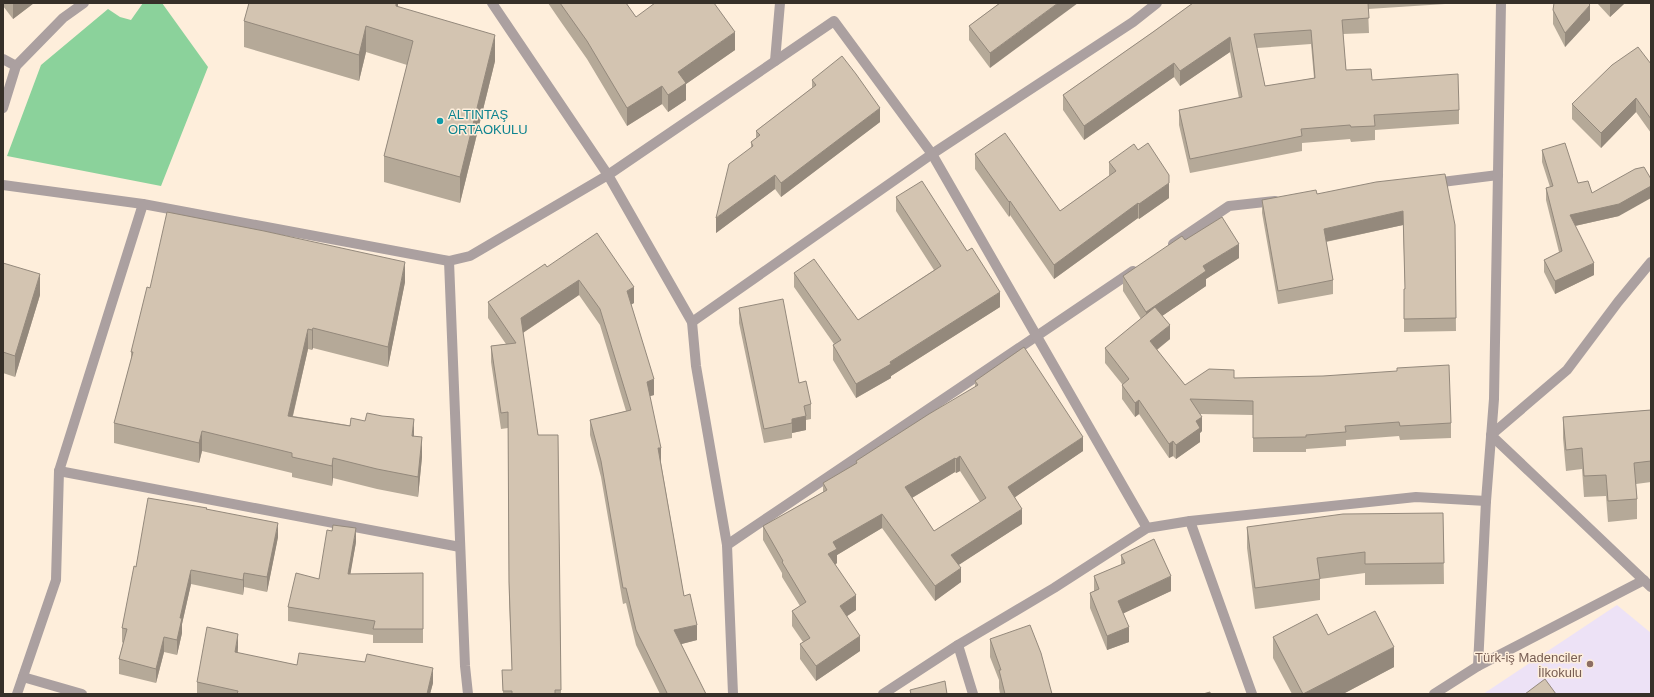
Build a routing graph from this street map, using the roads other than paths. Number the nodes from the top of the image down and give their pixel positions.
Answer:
1 (84, 3) edge
2 (492, 3) edge
3 (780, 3) edge
4 (1157, 3) edge
5 (1501, 3) edge
6 (3, 59) edge
7 (775, 61) junction
8 (16, 66) junction
9 (3, 108) edge
10 (932, 154) junction
11 (608, 175) junction
12 (1498, 175) junction
13 (1427, 184) edge
14 (3, 185) edge
15 (1285, 200) edge
16 (143, 204) junction
17 (1163, 250) edge
18 (449, 261) junction
19 (1651, 262) edge
20 (1143, 264) edge
21 (692, 322) junction
22 (1037, 336) junction
23 (1491, 435) junction
24 (59, 471) junction
25 (1486, 501) junction
26 (1190, 521) junction
27 (1147, 528) junction
28 (727, 545) junction
29 (460, 547) junction
30 (1647, 584) edge
31 (958, 645) junction
32 (1478, 666) junction
33 (23, 677) junction
34 (18, 694) edge
35 (82, 694) edge
36 (468, 694) edge
37 (733, 694) edge
38 (883, 694) edge
39 (973, 694) edge
40 (1252, 694) edge
41 (1434, 694) edge

1 - 8 street
2 - 11 street
3 - 7 street
4 - 10 street
5 - 12 street
6 - 8 street
7 - 10 street
7 - 11 street
8 - 9 street
10 - 21 street
10 - 22 street
11 - 18 street
11 - 21 street
12 - 13 street
12 - 23 street
14 - 16 street
15 - 17 street
16 - 18 street
16 - 24 street
18 - 29 street
19 - 23 street
20 - 22 street
21 - 28 street
22 - 27 street
22 - 28 street
23 - 25 street
23 - 30 street
24 - 29 street
24 - 33 street
25 - 26 street
25 - 32 street
26 - 27 street
26 - 40 street
27 - 31 street
28 - 37 street
29 - 36 street
30 - 32 street
31 - 38 street
31 - 39 street
32 - 41 street
33 - 34 street
33 - 35 street

